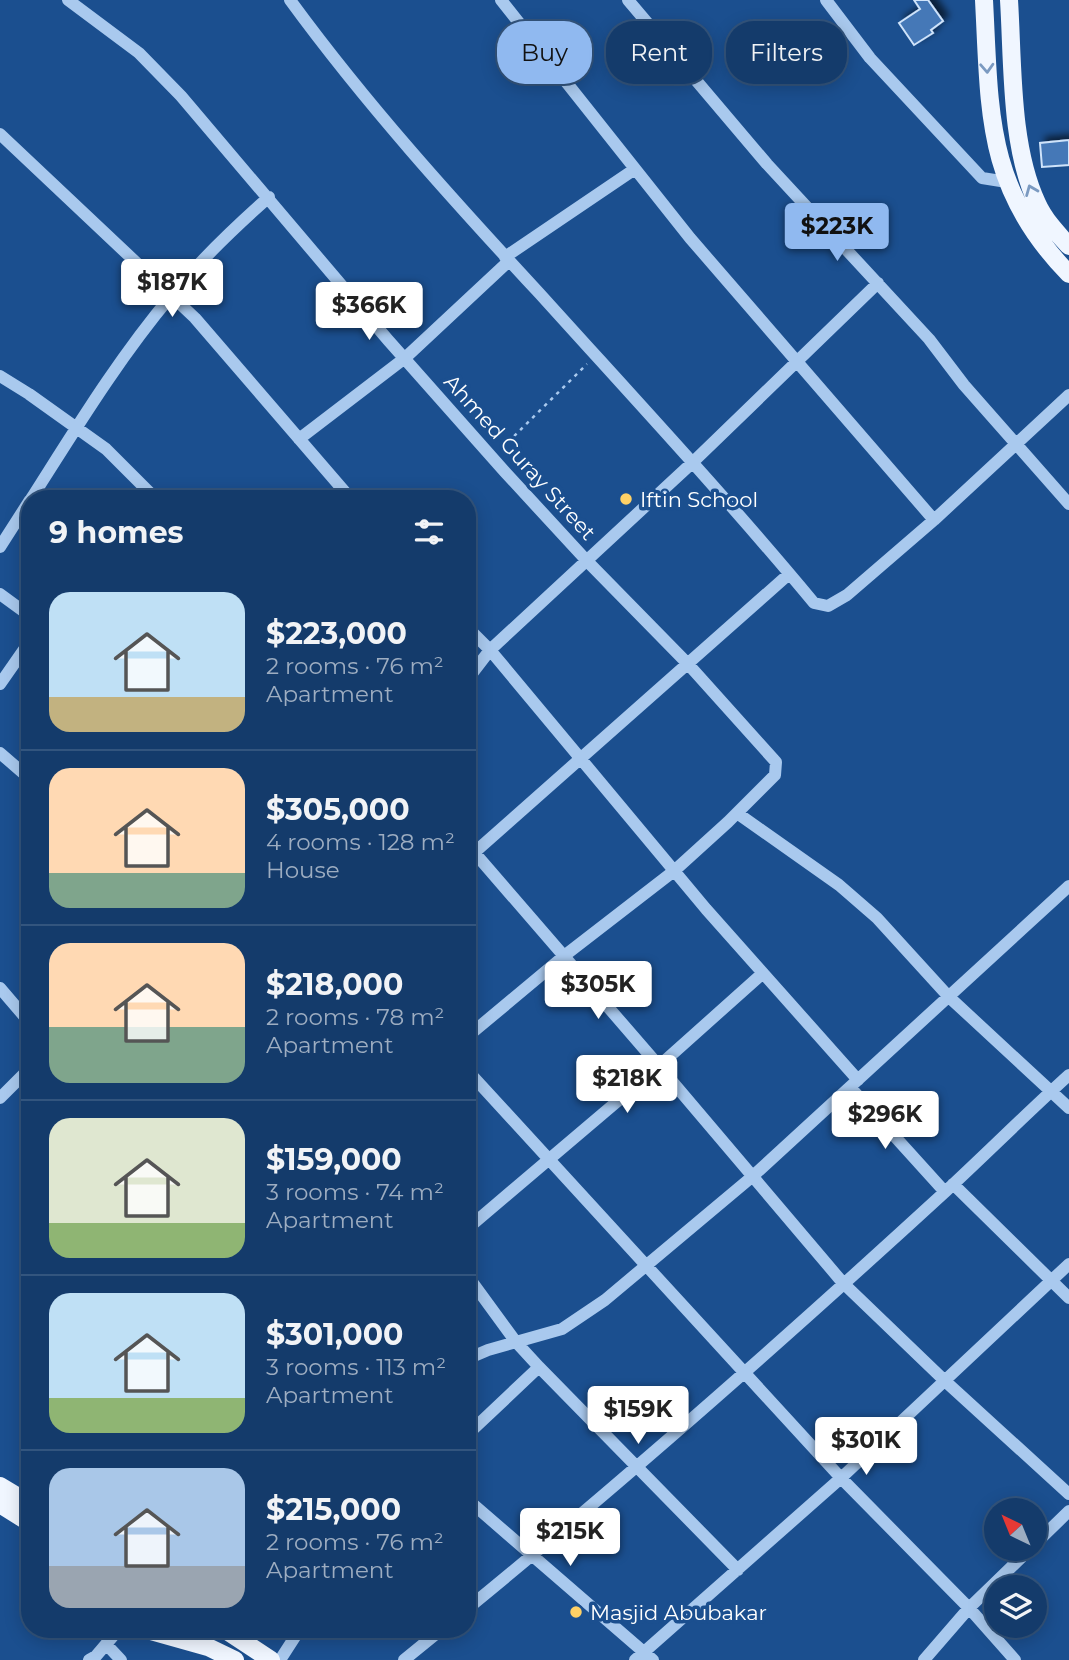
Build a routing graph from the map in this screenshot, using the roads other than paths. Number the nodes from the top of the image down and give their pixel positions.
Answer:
1 (68, 0) edge
2 (290, 0) edge
3 (501, 0) edge
4 (628, 0) edge
5 (826, 0) edge
6 (984, 0) edge
7 (1009, 0) edge
8 (0, 134) edge
9 (635, 169) junction
10 (1007, 182) junction
11 (269, 197) junction
12 (1069, 246) edge
13 (507, 259) junction
14 (1069, 274) edge
15 (878, 283) junction
16 (171, 295) junction
17 (405, 358) junction
18 (798, 360) junction
19 (0, 376) edge
20 (1069, 395) edge
21 (77, 427) junction
22 (299, 439) junction
23 (1016, 444) junction
24 (692, 463) junction
25 (36, 490) edge
26 (147, 490) edge
27 (343, 490) edge
28 (1069, 504) edge
29 (21, 514) edge
30 (934, 520) junction
31 (0, 547) edge
32 (587, 561) junction
33 (789, 574) junction
34 (0, 594) edge
35 (21, 609) edge
36 (476, 635) edge
37 (490, 650) junction
38 (21, 654) edge
39 (688, 664) junction
40 (476, 668) edge
41 (0, 684) edge
42 (0, 753) edge
43 (580, 758) junction
44 (21, 771) edge
45 (737, 813) junction
46 (476, 847) edge
47 (476, 859) edge
48 (674, 871) junction
49 (1069, 886) edge
50 (564, 956) junction
51 (763, 973) junction
52 (0, 988) edge
53 (949, 997) junction
54 (21, 1012) edge
55 (476, 1029) edge
56 (659, 1066) junction
57 (1069, 1075) edge
58 (21, 1077) edge
59 (476, 1080) edge
60 (854, 1084) junction
61 (1052, 1091) junction
62 (0, 1098) edge
63 (1069, 1108) edge
64 (549, 1159) junction
65 (753, 1176) junction
66 (949, 1188) junction
67 (476, 1221) edge
68 (1069, 1264) edge
69 (648, 1265) junction
70 (1051, 1281) junction
71 (843, 1283) junction
72 (476, 1287) edge
73 (1069, 1298) edge
74 (516, 1342) junction
75 (476, 1356) edge
76 (538, 1367) junction
77 (745, 1372) junction
78 (944, 1381) junction
79 (476, 1426) edge
80 (635, 1468) junction
81 (841, 1478) junction
82 (0, 1486) edge
83 (1069, 1494) edge
84 (21, 1499) edge
85 (0, 1504) edge
86 (476, 1507) edge
87 (1069, 1511) edge
88 (21, 1517) edge
89 (1047, 1532) edge
90 (531, 1556) junction
91 (1018, 1561) edge
92 (738, 1570) junction
93 (476, 1602) edge
94 (969, 1608) junction
95 (111, 1638) edge
96 (176, 1638) edge
97 (238, 1638) edge
98 (294, 1638) edge
99 (431, 1638) edge
100 (106, 1644) junction
101 (644, 1658) edge
102 (89, 1660) edge
103 (121, 1660) edge
104 (235, 1660) edge
105 (271, 1660) edge
106 (280, 1660) edge
107 (404, 1660) edge
108 (925, 1660) edge
109 (1015, 1660) edge

1 - 11 street, Ahmed Guray Street
2 - 13 street
3 - 9 street
4 - 15 street
5 - 10 street
6 -> 10 main road
12 -> 7 main road
8 - 16 street
9 - 13 street
9 - 18 street
10 - 14 main road
11 - 16 street
11 - 17 street, Ahmed Guray Street
13 - 17 street
13 - 24 street
15 - 18 street
15 - 23 street
16 - 21 street
16 - 22 street
17 - 22 street
17 - 32 street, Ahmed Guray Street
18 - 24 street
18 - 30 street
19 - 21 street
20 - 23 street
21 - 25 street
21 - 26 street
22 - 27 street
23 - 28 street
23 - 30 street
24 - 32 street
24 - 33 street
29 - 31 street
30 - 33 street
32 - 37 street
32 - 39 street, Ahmed Guray Street
33 - 39 street
34 - 35 street
36 - 37 street
37 - 40 street
37 - 43 street
38 - 41 street
39 - 43 street
39 - 45 street, Ahmed Guray Street
42 - 44 street
43 - 46 street
43 - 48 street
45 - 48 street, Ahmed Guray Street
45 - 53 street
47 - 50 street
48 - 50 street, Ahmed Guray Street
48 - 51 street
49 - 53 street
50 - 55 street, Ahmed Guray Street
50 - 56 street
51 - 56 street
51 - 60 street
52 - 54 street
53 - 60 street
53 - 61 street
56 - 64 street
56 - 65 street
57 - 61 street
58 - 62 street
59 - 64 street
60 - 65 street
60 - 66 street
61 - 63 street
61 - 66 street
64 - 67 street
64 - 69 street
65 - 69 street
65 - 71 street
66 - 70 street
66 - 71 street
68 - 70 street
69 - 74 street
69 - 77 street
70 - 73 street
70 - 78 street
71 - 77 street
71 - 78 street
72 - 74 street
74 - 75 street
74 - 76 street
76 - 79 street
76 - 80 street
77 - 80 street
77 - 81 street
78 - 81 street
78 - 83 street
80 - 90 street
80 - 92 street
81 - 92 street
81 - 94 street
82 - 84 main road
85 - 88 main road
86 - 90 street
87 - 89 street
90 - 93 street
90 - 101 street
91 - 94 street
92 - 101 street
94 - 108 street
94 - 109 street
95 - 100 street
96 - 104 main road
97 - 105 main road
98 - 106 street
99 - 107 street
100 - 102 street
100 - 103 street

